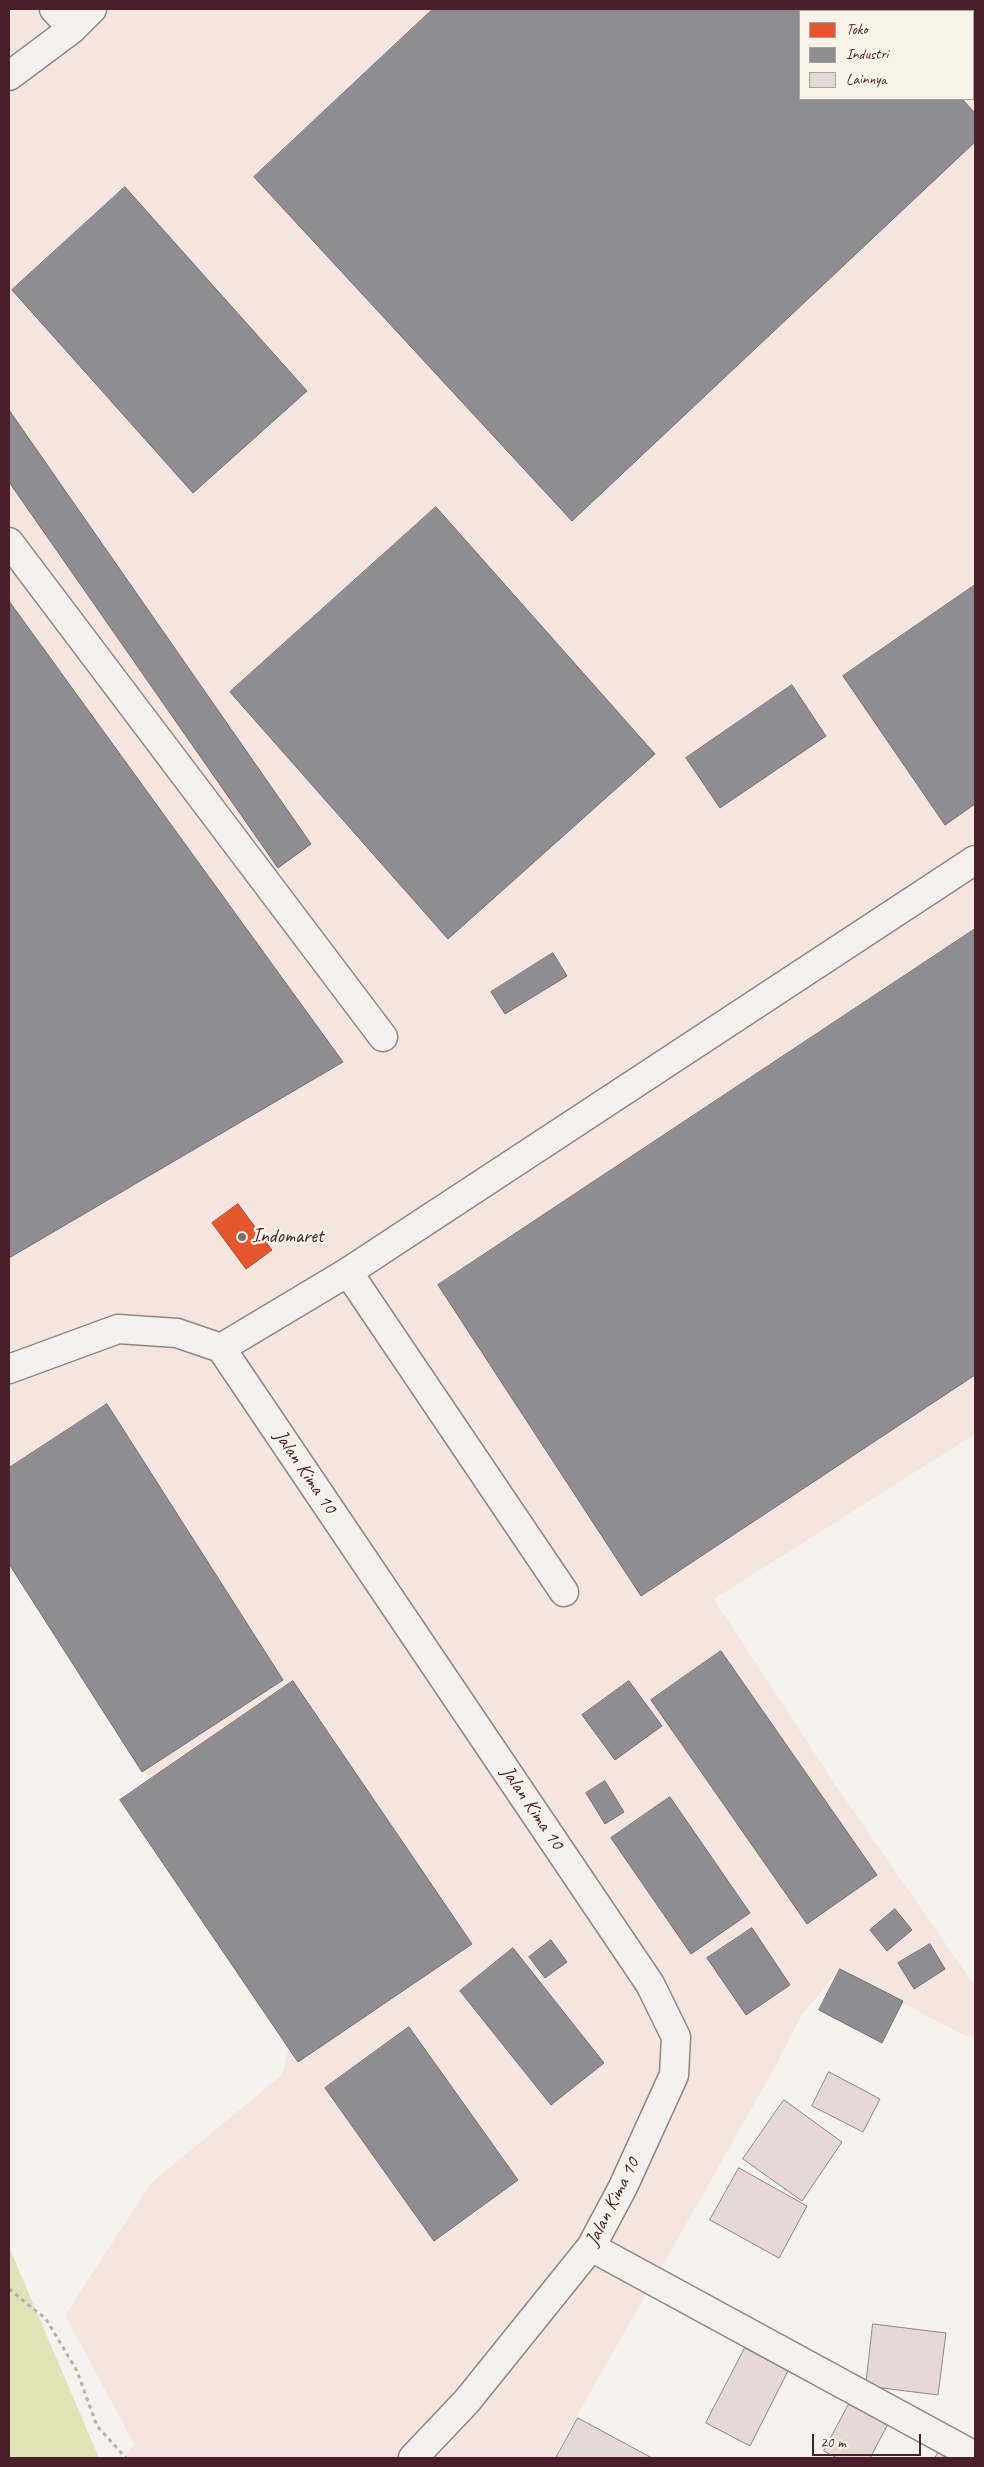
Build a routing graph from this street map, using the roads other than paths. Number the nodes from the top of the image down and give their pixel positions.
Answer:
1 (92, 9) edge
2 (63, 19) edge
3 (9, 76) edge
4 (9, 542) edge
5 (975, 860) edge
6 (383, 1036) dead end
7 (348, 1272) junction
8 (221, 1348) junction
9 (9, 1369) edge
10 (564, 1592) dead end
11 (592, 2247) junction
12 (975, 2456) edge
13 (413, 2458) edge

1 - 2 street
2 - 3 street
4 - 6 street
5 - 7 street
7 - 8 street
7 - 10 street
8 - 9 street
8 - 11 street, Jalan Kima 10
11 - 12 street
11 - 13 street, Jalan Kima 10

